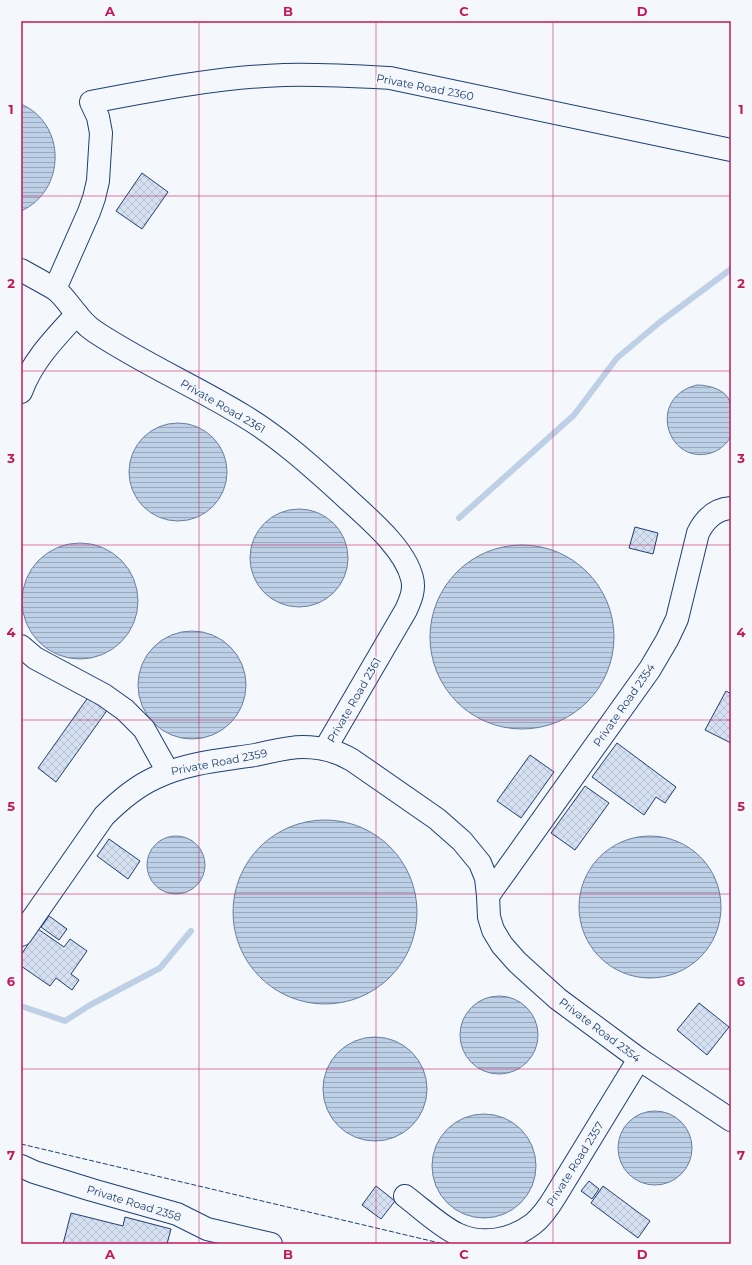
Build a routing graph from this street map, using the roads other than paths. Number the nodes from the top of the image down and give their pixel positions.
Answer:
1 (731, 150) edge
2 (21, 270) edge
3 (55, 289) junction
4 (77, 314) junction
5 (21, 392) edge
6 (731, 508) edge
7 (21, 646) edge
8 (326, 749) junction
9 (168, 772) junction
10 (488, 896) junction
11 (21, 935) edge
12 (639, 1060) junction
13 (731, 1120) edge
14 (21, 1166) edge
15 (405, 1196) dead end
16 (271, 1244) edge

1 - 3 lane, Private Road 2360
2 - 3 lane, Private Road 2361
3 - 4 lane, Private Road 2361
4 - 5 lane
4 - 8 lane, Private Road 2361
6 - 10 lane, Private Road 2354
7 - 9 lane
8 - 9 lane, Private Road 2359
8 - 10 lane, Private Road 2354
9 - 11 lane, Private Road 2359
10 - 12 lane, Private Road 2354
12 - 13 lane, Private Road 2354
12 - 15 lane, Private Road 2357
14 - 16 lane, Private Road 2358

